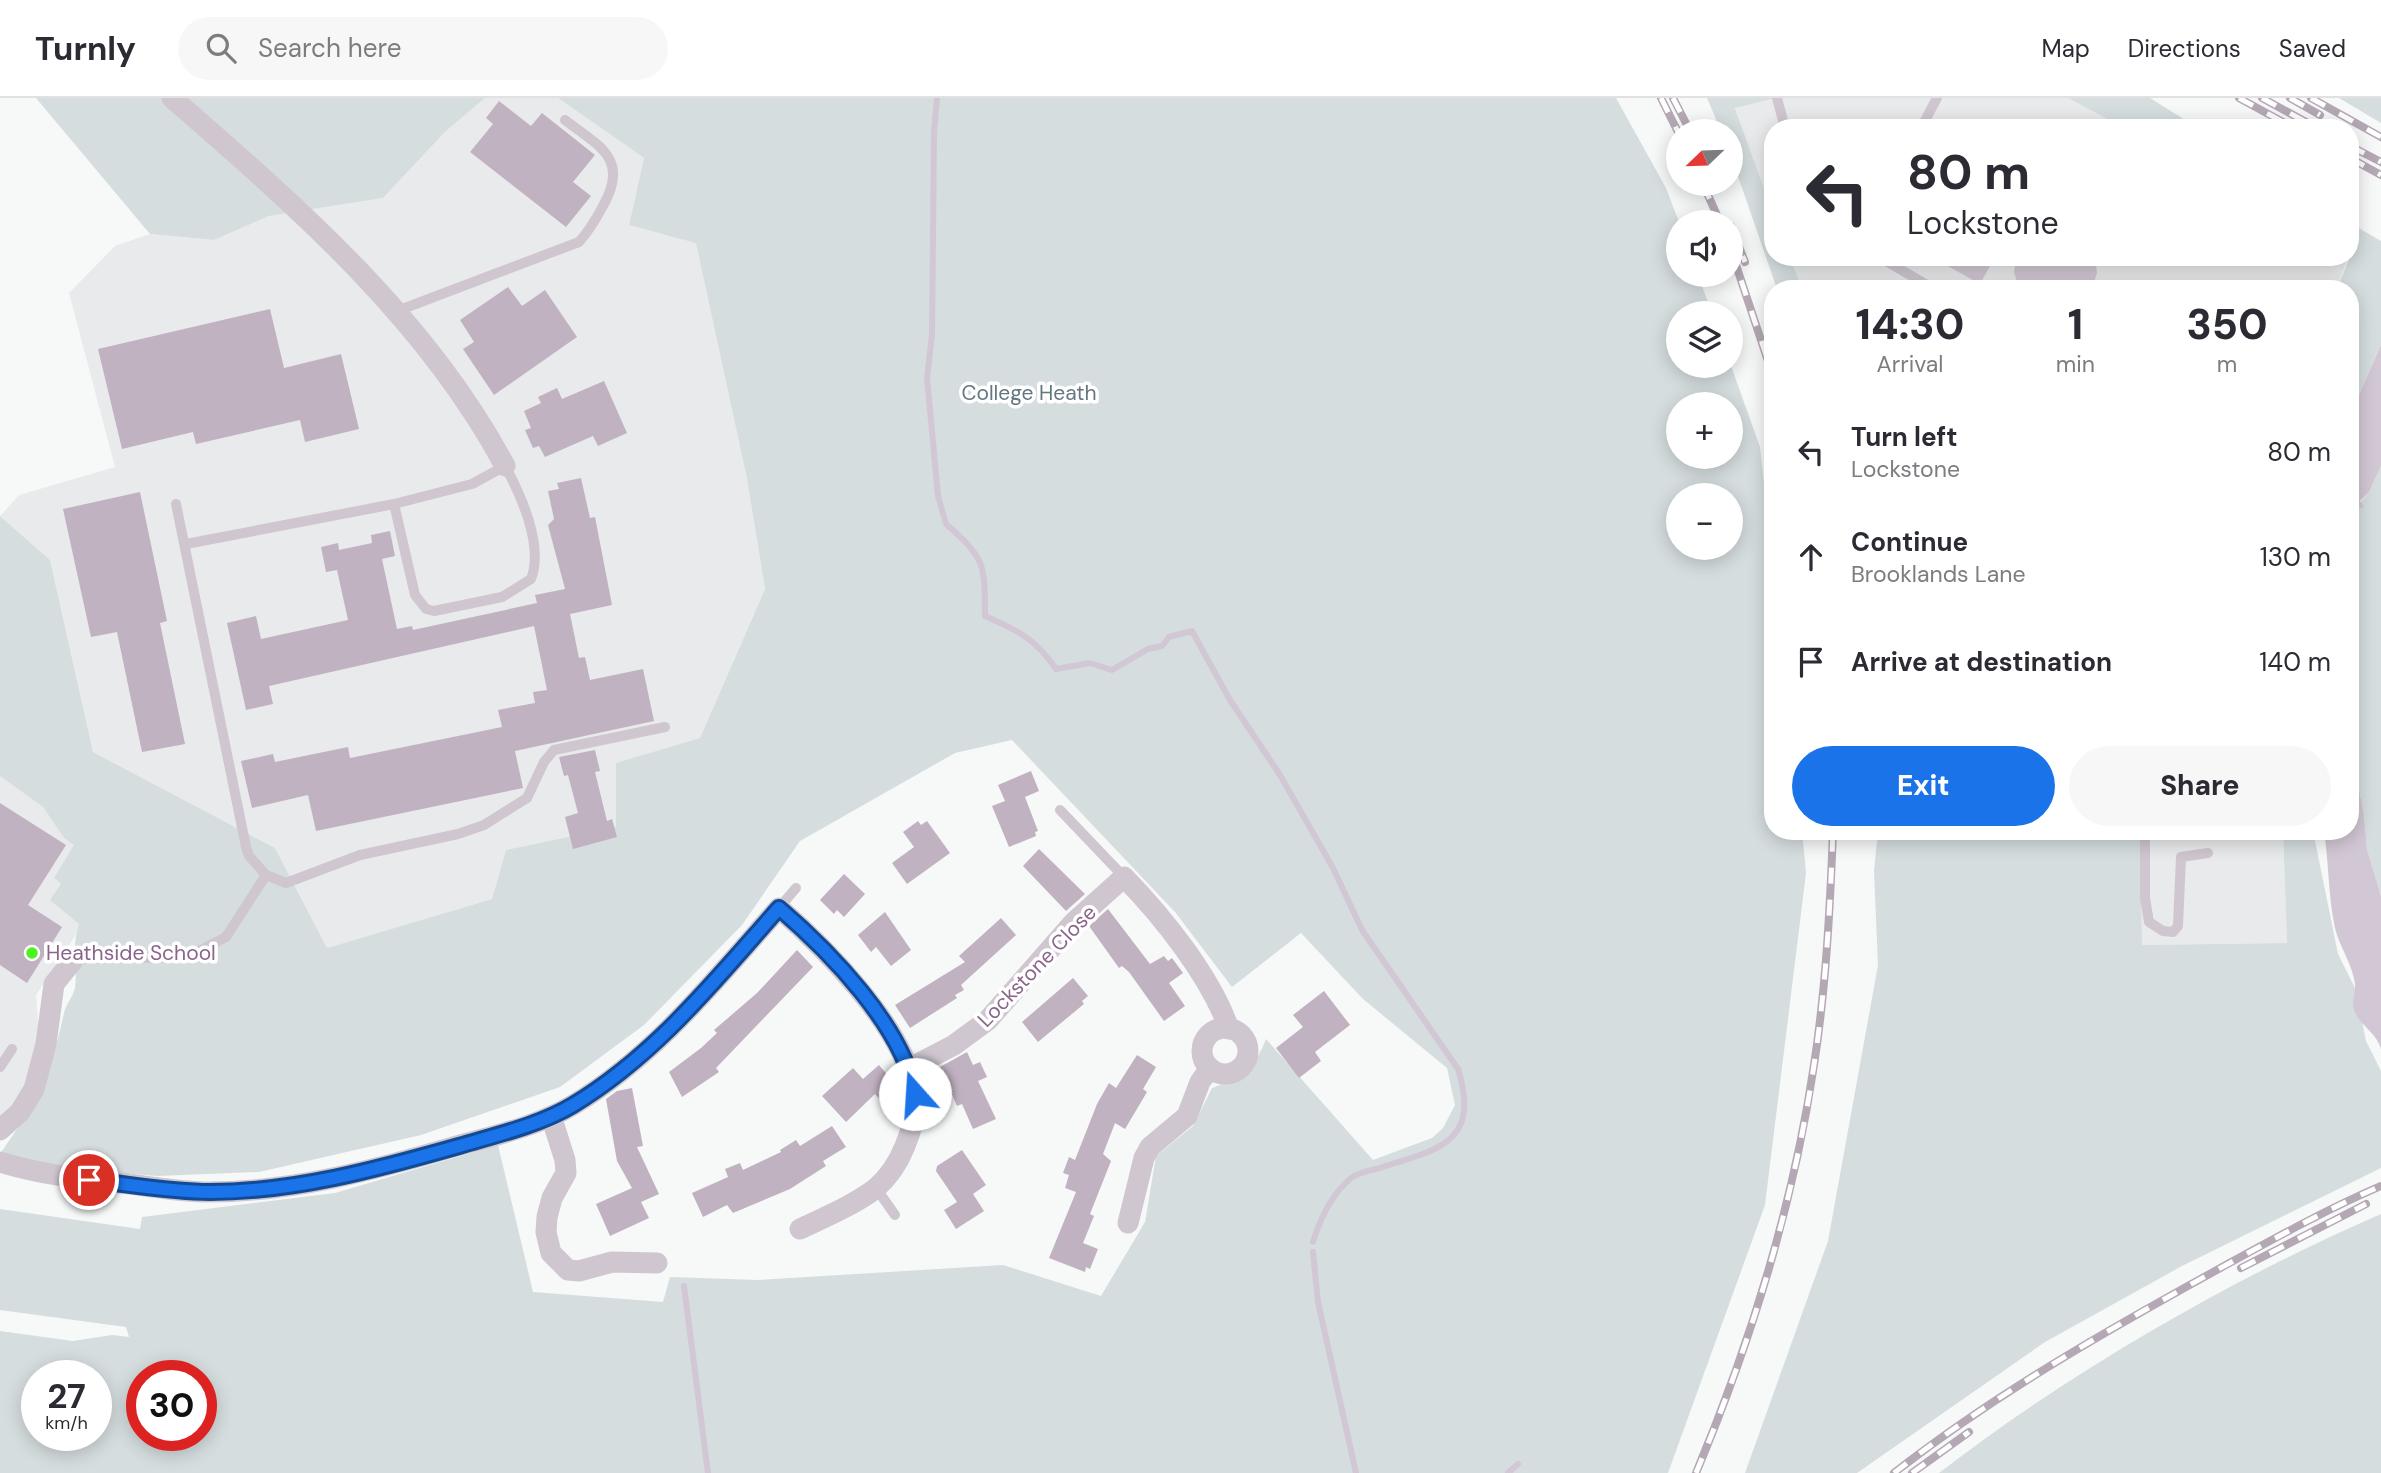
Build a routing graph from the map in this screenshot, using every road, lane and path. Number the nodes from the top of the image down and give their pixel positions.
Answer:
1 (172, 98) edge
2 (1777, 98) edge
3 (1937, 98) edge
4 (1783, 119) edge
5 (1926, 119) edge
6 (565, 120) dead end
7 (1894, 266) edge
8 (1919, 280) edge
9 (397, 311) junction
10 (505, 466) junction
11 (176, 504) dead end
12 (394, 504) junction
13 (186, 544) junction
14 (665, 727) dead end
15 (1060, 810) dead end
16 (2145, 840) edge
17 (2208, 853) dead end
18 (266, 875) junction
19 (1124, 877) junction
20 (796, 888) dead end
21 (779, 908) junction
22 (74, 959) joint
23 (1229, 1029) junction
24 (12, 1049) dead end
25 (0, 1067) edge
26 (1210, 1068) junction
27 (908, 1069) junction
28 (551, 1115) junction
29 (0, 1130) edge
30 (0, 1162) edge
31 (876, 1188) junction
32 (895, 1215) dead end
33 (1128, 1223) dead end
34 (800, 1228) dead end
35 (657, 1263) dead end

1 - 9 street
2 - 4 lane
3 - 5 lane
6 - 9 lane
7 - 8 lane
9 - 10 street
10 - 12 lane
10 - 12 lane
11 - 13 lane
12 - 13 lane
13 - 18 lane
14 - 18 lane
15 - 19 lane
16 - 17 lane
18 - 22 lane
19 - 23 street
19 - 27 street, Lockstone Close
20 - 21 lane
21 - 27 street
21 - 28 street
22 - 29 street
23 - 26 street
23 - 26 street
24 - 25 lane
26 - 33 street
27 - 31 street
28 - 30 street
28 - 35 street
31 - 32 lane
31 - 34 street

